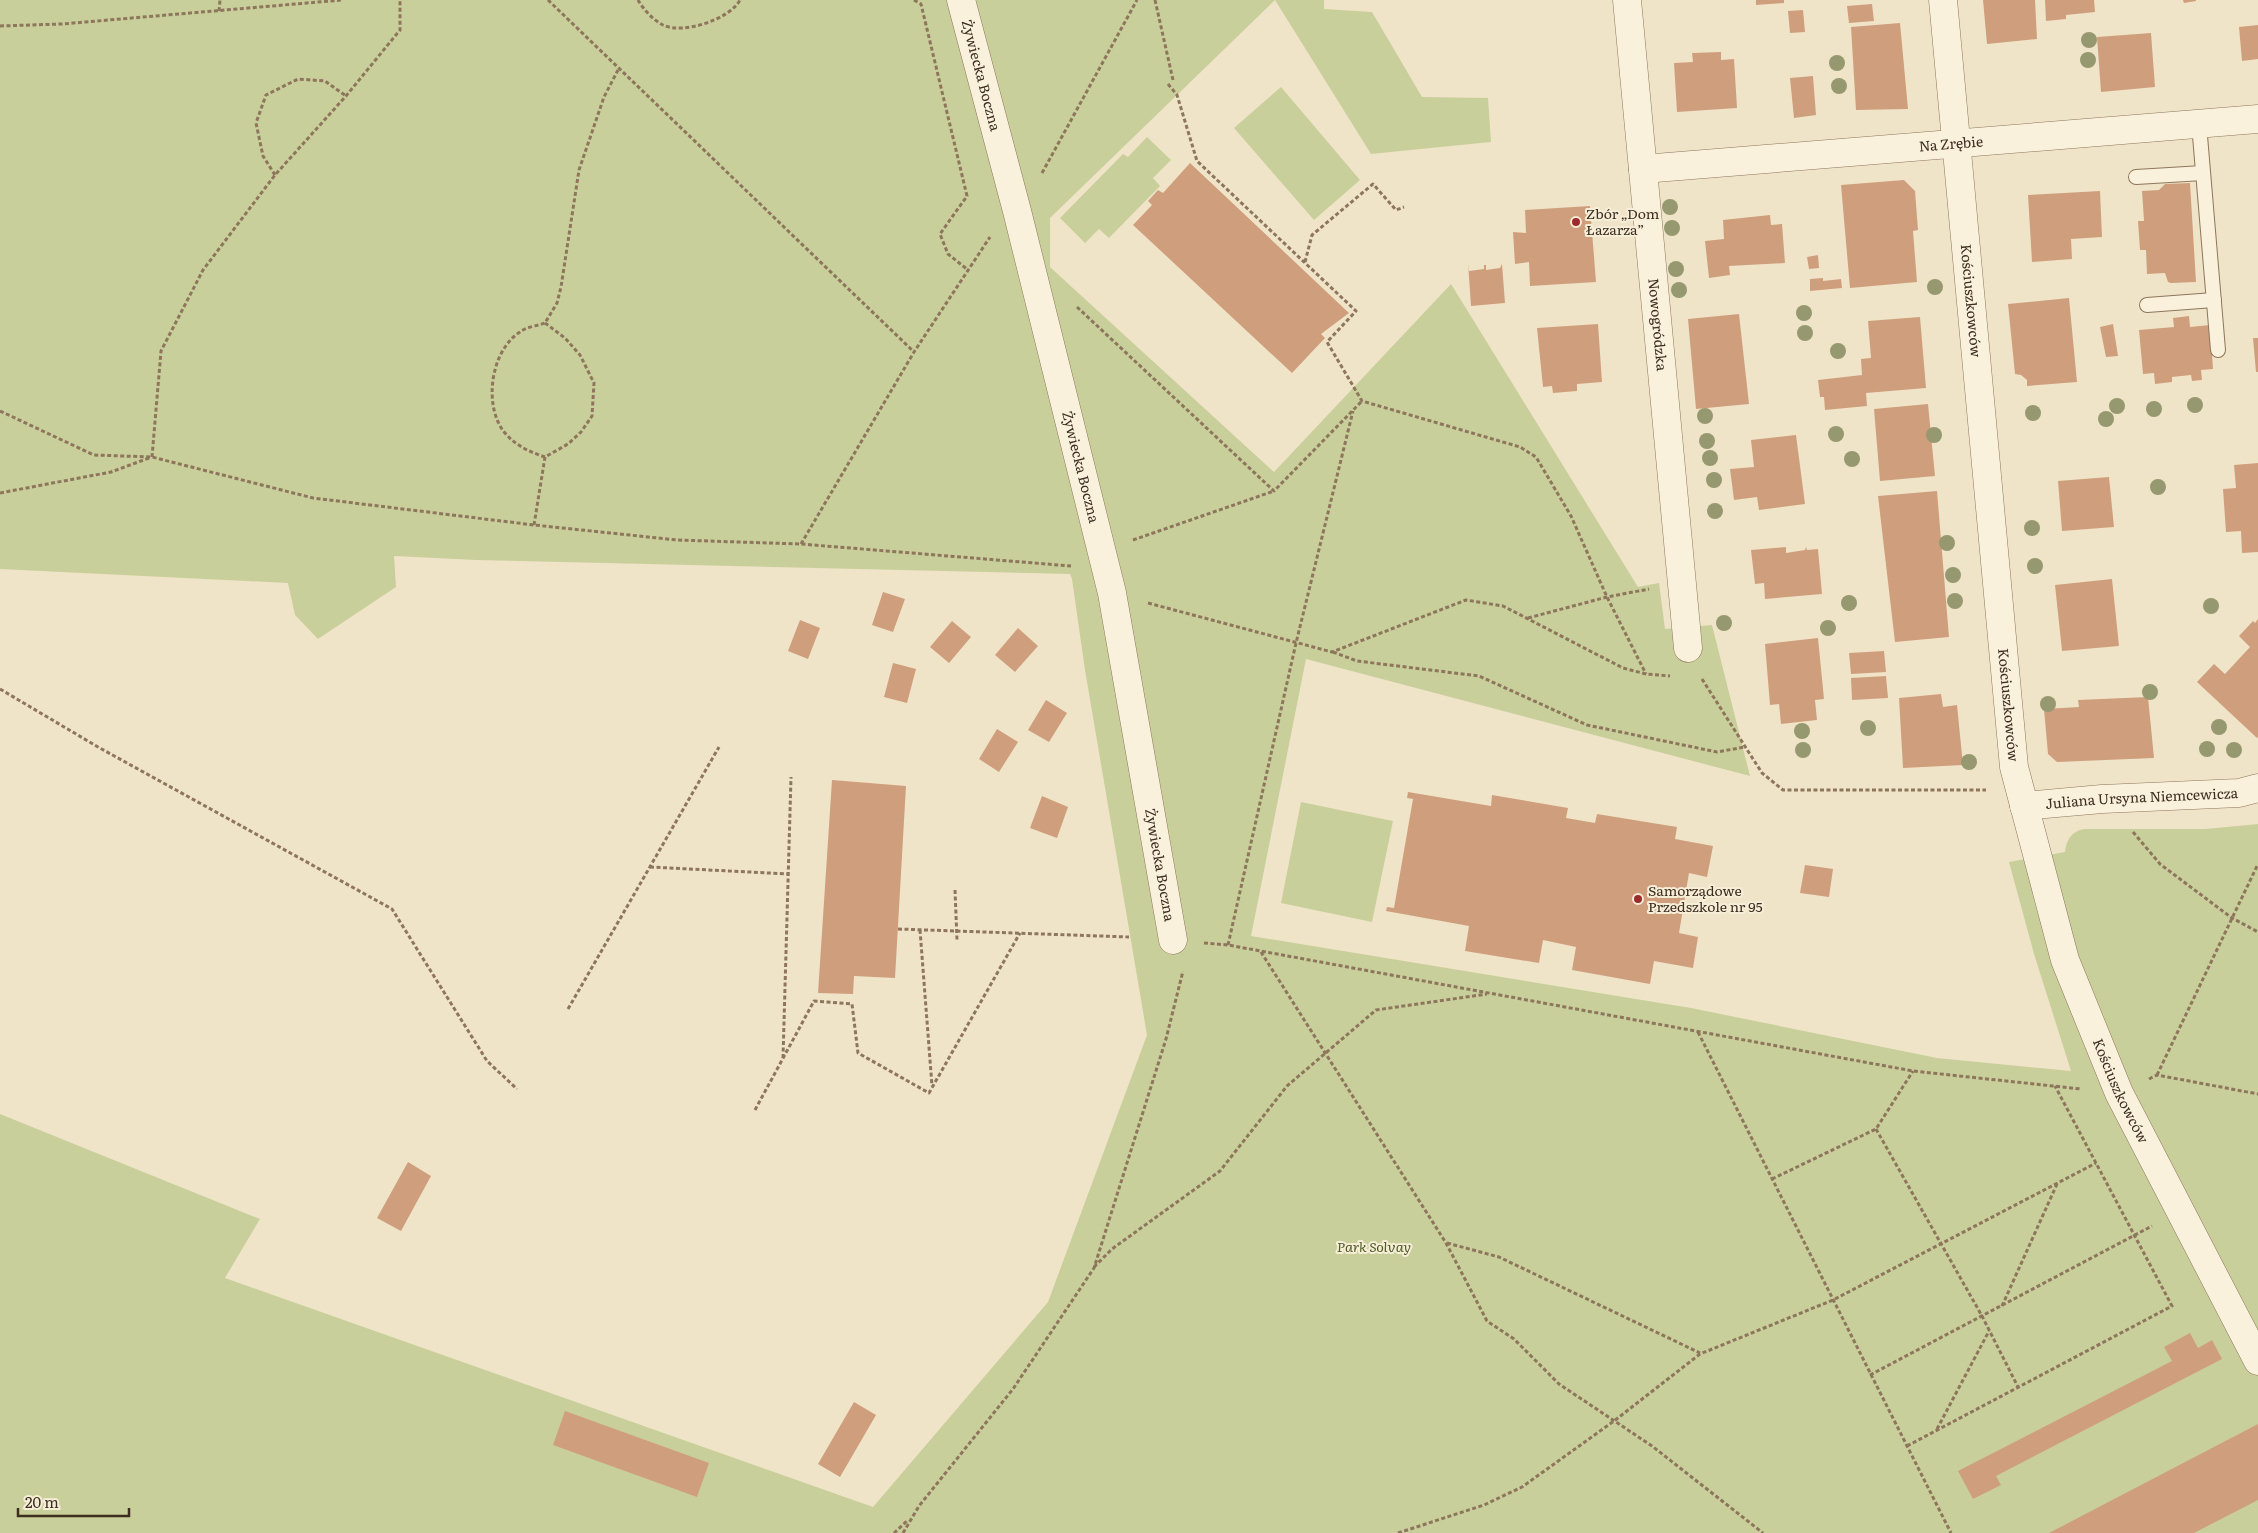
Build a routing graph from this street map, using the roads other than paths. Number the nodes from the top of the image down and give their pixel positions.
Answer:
1 (961, 0) edge
2 (1627, 0) edge
3 (1944, 0) edge
4 (2258, 120) edge
5 (2199, 124) junction
6 (1957, 144) junction
7 (1643, 169) junction
8 (2203, 173) junction
9 (2136, 177) dead end
10 (2214, 300) junction
11 (2147, 305) dead end
12 (2218, 350) dead end
13 (1688, 648) road end
14 (2258, 788) edge
15 (2024, 806) junction
16 (1173, 940) dead end
17 (2258, 1361) edge

1 - 16 street, Żywiecka Boczna
2 - 7 street, Nowogródzka
3 - 6 street, Kościuszkowców
4 - 5 street, Na Zrębie
5 - 6 street, Na Zrębie
5 - 8 lane
6 - 7 street, Na Zrębie
6 - 15 street, Kościuszkowców
7 - 13 street, Nowogródzka
8 - 9 lane
8 - 10 lane
10 - 11 lane
10 - 12 lane
14 - 15 street, Juliana Ursyna Niemcewicza
15 - 17 street, Kościuszkowców

